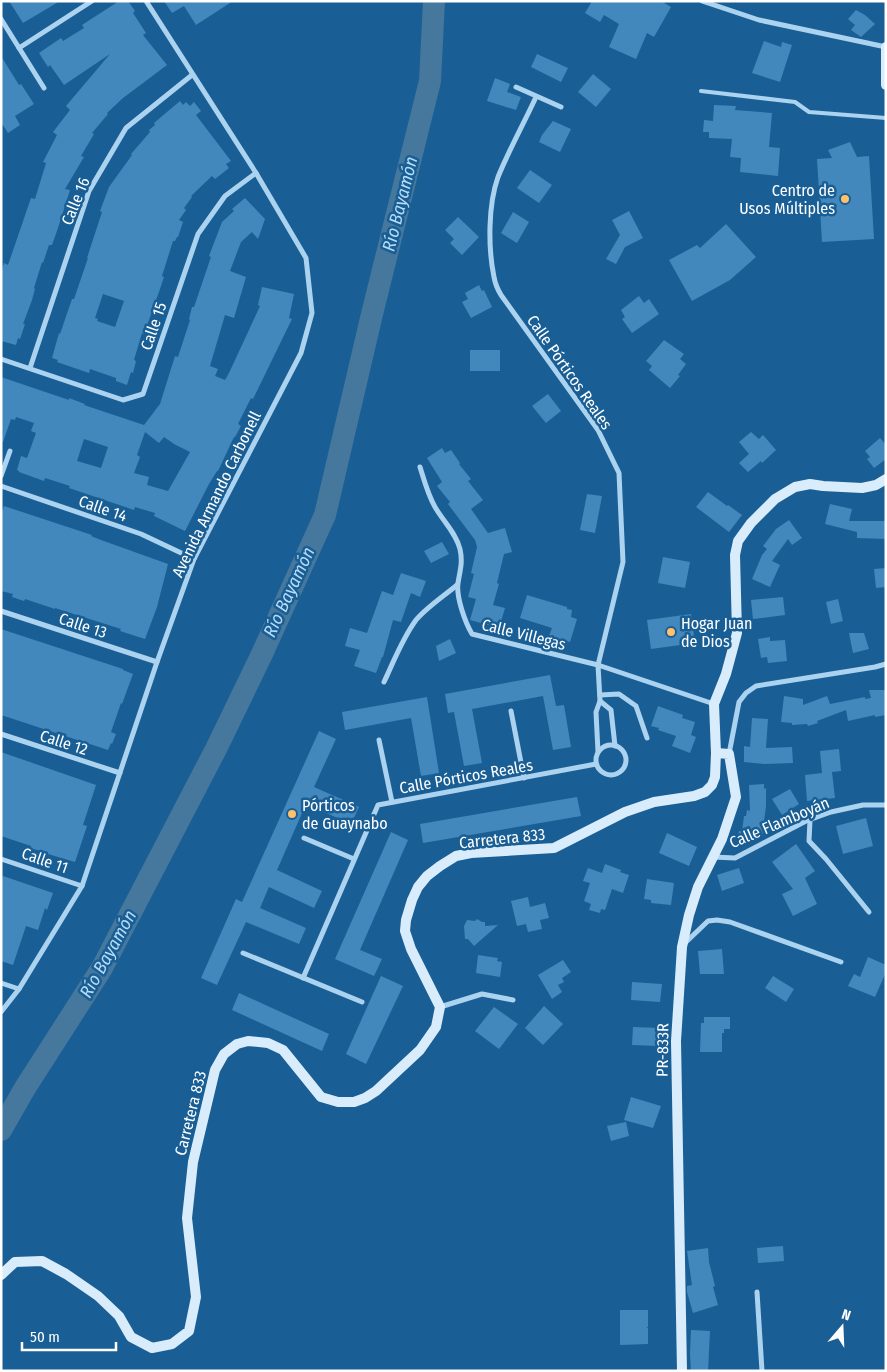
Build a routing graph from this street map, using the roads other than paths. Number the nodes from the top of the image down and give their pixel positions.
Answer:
1 (92, 1) edge
2 (146, 1) edge
3 (702, 1) edge
4 (1, 19) edge
5 (886, 47) edge
6 (20, 48) junction
7 (192, 75) junction
8 (886, 85) edge
9 (516, 87) dead end
10 (44, 88) dead end
11 (701, 91) dead end
12 (536, 96) junction
13 (560, 107) dead end
14 (886, 118) edge
15 (256, 173) junction
16 (1, 359) edge
17 (30, 368) junction
18 (10, 451) dead end
19 (420, 467) dead end
20 (1, 476) edge
21 (886, 479) edge
22 (1, 486) edge
23 (194, 559) junction
24 (457, 585) junction
25 (1, 611) edge
26 (157, 662) junction
27 (886, 664) edge
28 (598, 665) junction
29 (384, 682) dead end
30 (600, 695) junction
31 (600, 701) junction
32 (714, 704) junction
33 (511, 711) dead end
34 (1, 734) edge
35 (647, 738) dead end
36 (379, 740) dead end
37 (615, 746) junction
38 (598, 752) junction
39 (716, 753) junction
40 (729, 754) junction
41 (596, 764) junction
42 (120, 773) junction
43 (524, 778) junction
44 (392, 802) junction
45 (886, 805) edge
46 (810, 820) junction
47 (304, 838) dead end
48 (713, 857) junction
49 (1, 859) edge
50 (354, 859) junction
51 (82, 886) junction
52 (868, 912) dead end
53 (682, 947) junction
54 (244, 953) dead end
55 (840, 962) dead end
56 (303, 978) junction
57 (1, 983) edge
58 (19, 989) junction
59 (513, 1000) dead end
60 (362, 1002) dead end
61 (440, 1007) junction
62 (1, 1012) edge
63 (1, 1276) edge
64 (757, 1292) dead end
65 (682, 1371) edge
66 (762, 1371) edge

1 - 6 street
2 - 7 street, Avenida Armando Carbonell
3 - 5 street
4 - 6 street
5 - 8 street
6 - 10 street
7 - 15 street, Avenida Armando Carbonell
7 - 17 street, Calle 16
9 - 12 street
11 - 14 lane
12 - 13 street
12 - 28 street, Calle Pórticos Reales
15 - 17 street, Calle 15
15 - 23 street, Avenida Armando Carbonell
16 - 17 street
18 - 20 street
19 - 24 street, Calle Villegas
21 - 32 street, Carretera 833
22 - 23 street, Calle 14
23 - 26 street, Avenida Armando Carbonell
24 - 28 street, Calle Villegas
24 - 29 street
25 - 26 street, Calle 13
26 - 42 street, Avenida Armando Carbonell
27 - 40 street
28 - 30 street, Calle Pórticos Reales
28 - 32 street, Calle Villegas
30 - 31 street, Calle Pórticos Reales
30 - 35 street
31 - 37 street
31 - 38 street, Calle Pórticos Reales
32 - 39 street, Carretera 833
33 - 43 street
34 - 42 street, Calle 12
36 - 44 street
37 - 38 street
37 - 41 street
38 - 41 street
39 - 40 street
39 - 61 street, Carretera 833
40 - 48 street, PR-833R / PR-833R
41 - 43 street, Calle Pórticos Reales
42 - 51 street, Avenida Armando Carbonell
43 - 44 street, Calle Pórticos Reales
44 - 50 street, Calle Pórticos Reales
45 - 46 street, Calle Flamboyán
46 - 48 street, Calle Flamboyán
46 - 52 street
47 - 50 street
48 - 53 street, PR-833R / PR-833R
49 - 51 street, Calle 11
50 - 56 street, Calle Pórticos Reales
51 - 58 street, Avenida Armando Carbonell
53 - 55 street
53 - 65 street, PR-833R / PR-833R
54 - 56 street
56 - 60 street
57 - 58 street
58 - 62 street, Avenida Armando Carbonell
59 - 61 street
61 - 63 street, Carretera 833
64 - 66 street

